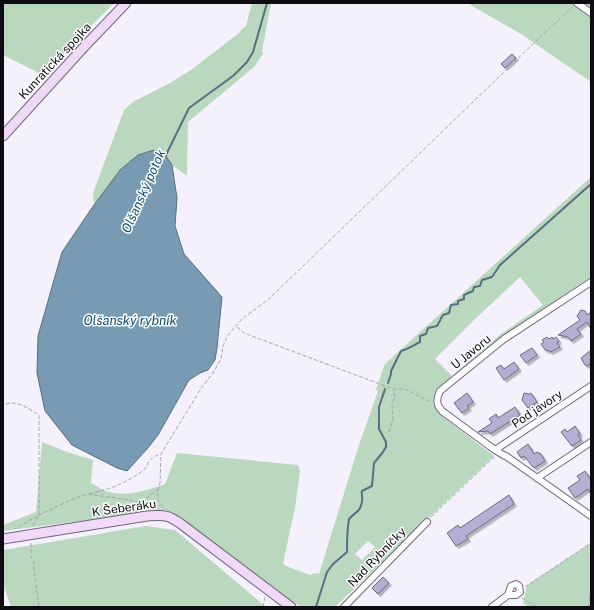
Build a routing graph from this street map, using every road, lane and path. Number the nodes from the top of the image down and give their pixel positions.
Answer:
1 (126, 3) edge
2 (577, 3) edge
3 (591, 13) edge
4 (3, 136) edge
5 (591, 282) edge
6 (236, 326) junction
7 (591, 386) edge
8 (393, 389) junction
9 (437, 403) junction
10 (6, 404) dead end
11 (389, 432) dead end
12 (591, 442) edge
13 (161, 454) junction
14 (501, 454) junction
15 (537, 478) junction
16 (158, 489) junction
17 (88, 494) junction
18 (39, 515) junction
19 (164, 515) junction
20 (591, 516) edge
21 (427, 522) joint
22 (10, 531) dead end
23 (33, 534) junction
24 (3, 539) edge
25 (591, 543) edge
26 (268, 590) junction
27 (521, 590) junction
28 (591, 590) edge
29 (508, 595) junction
30 (516, 595) junction
31 (39, 607) edge
32 (263, 607) edge
33 (291, 607) edge
34 (344, 607) edge
35 (492, 607) edge
36 (537, 607) edge
37 (588, 607) edge

1 - 4 street, Kunratická spojka
2 - 3 street
2 - 6 path
5 - 9 street, U Javoru
6 - 8 path
6 - 13 path
7 - 14 street, Pod javory
8 - 9 path
8 - 11 path
9 - 14 street
10 - 18 path
12 - 15 street
13 - 16 path
13 - 17 path
14 - 15 street
14 - 21 path
15 - 20 street
16 - 17 path
16 - 19 path
17 - 18 path
18 - 22 path
18 - 23 path
19 - 23 street, K Šeberáku
19 - 26 street, K Šeberáku
21 - 34 street, Nad Rybníčky
23 - 24 street, K Šeberáku
23 - 31 path
25 - 27 path
26 - 32 path
26 - 33 street, K Šeberáku
27 - 29 street
27 - 30 street
28 - 37 path
29 - 30 street
29 - 35 street
30 - 36 path

